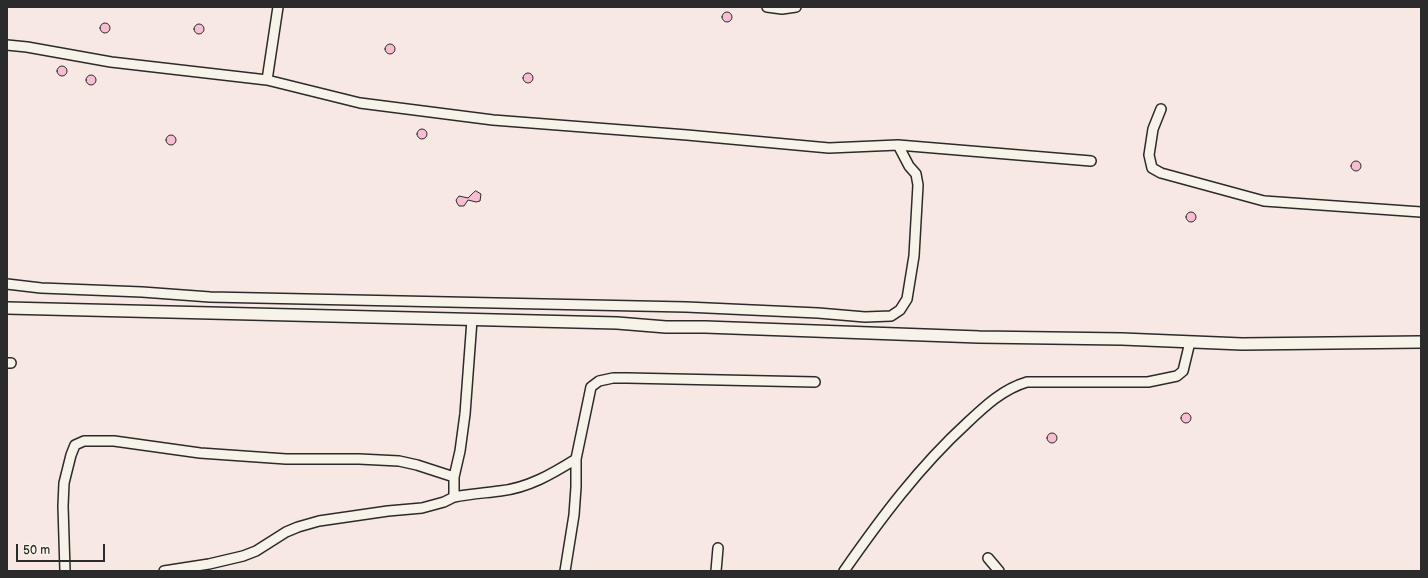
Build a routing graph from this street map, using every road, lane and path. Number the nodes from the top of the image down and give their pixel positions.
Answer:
1 (278, 7) edge
2 (767, 7) edge
3 (796, 7) edge
4 (7, 45) edge
5 (267, 80) junction
6 (1161, 109) dead end
7 (898, 145) junction
8 (1091, 161) dead end
9 (1421, 212) edge
10 (7, 284) edge
11 (562, 305) junction
12 (7, 308) edge
13 (472, 320) junction
14 (560, 323) junction
15 (1190, 342) junction
16 (1421, 342) edge
17 (815, 382) dead end
18 (576, 459) junction
19 (454, 477) junction
20 (454, 497) junction
21 (718, 548) dead end
22 (988, 558) dead end
23 (65, 571) edge
24 (164, 571) edge
25 (565, 571) edge
26 (716, 571) edge
27 (844, 571) edge
28 (999, 571) edge

1 - 5 street
2 - 3 street
4 - 5 street
5 - 7 street
6 - 9 street
7 - 8 street
7 - 11 street
10 - 11 street
11 - 14 street
12 - 13 street
13 - 14 street
13 - 19 street
14 - 15 street
15 - 16 street
15 - 27 street
17 - 18 street
18 - 20 street
18 - 25 street
19 - 20 street
19 - 23 street
20 - 24 street
21 - 26 street
22 - 28 street

